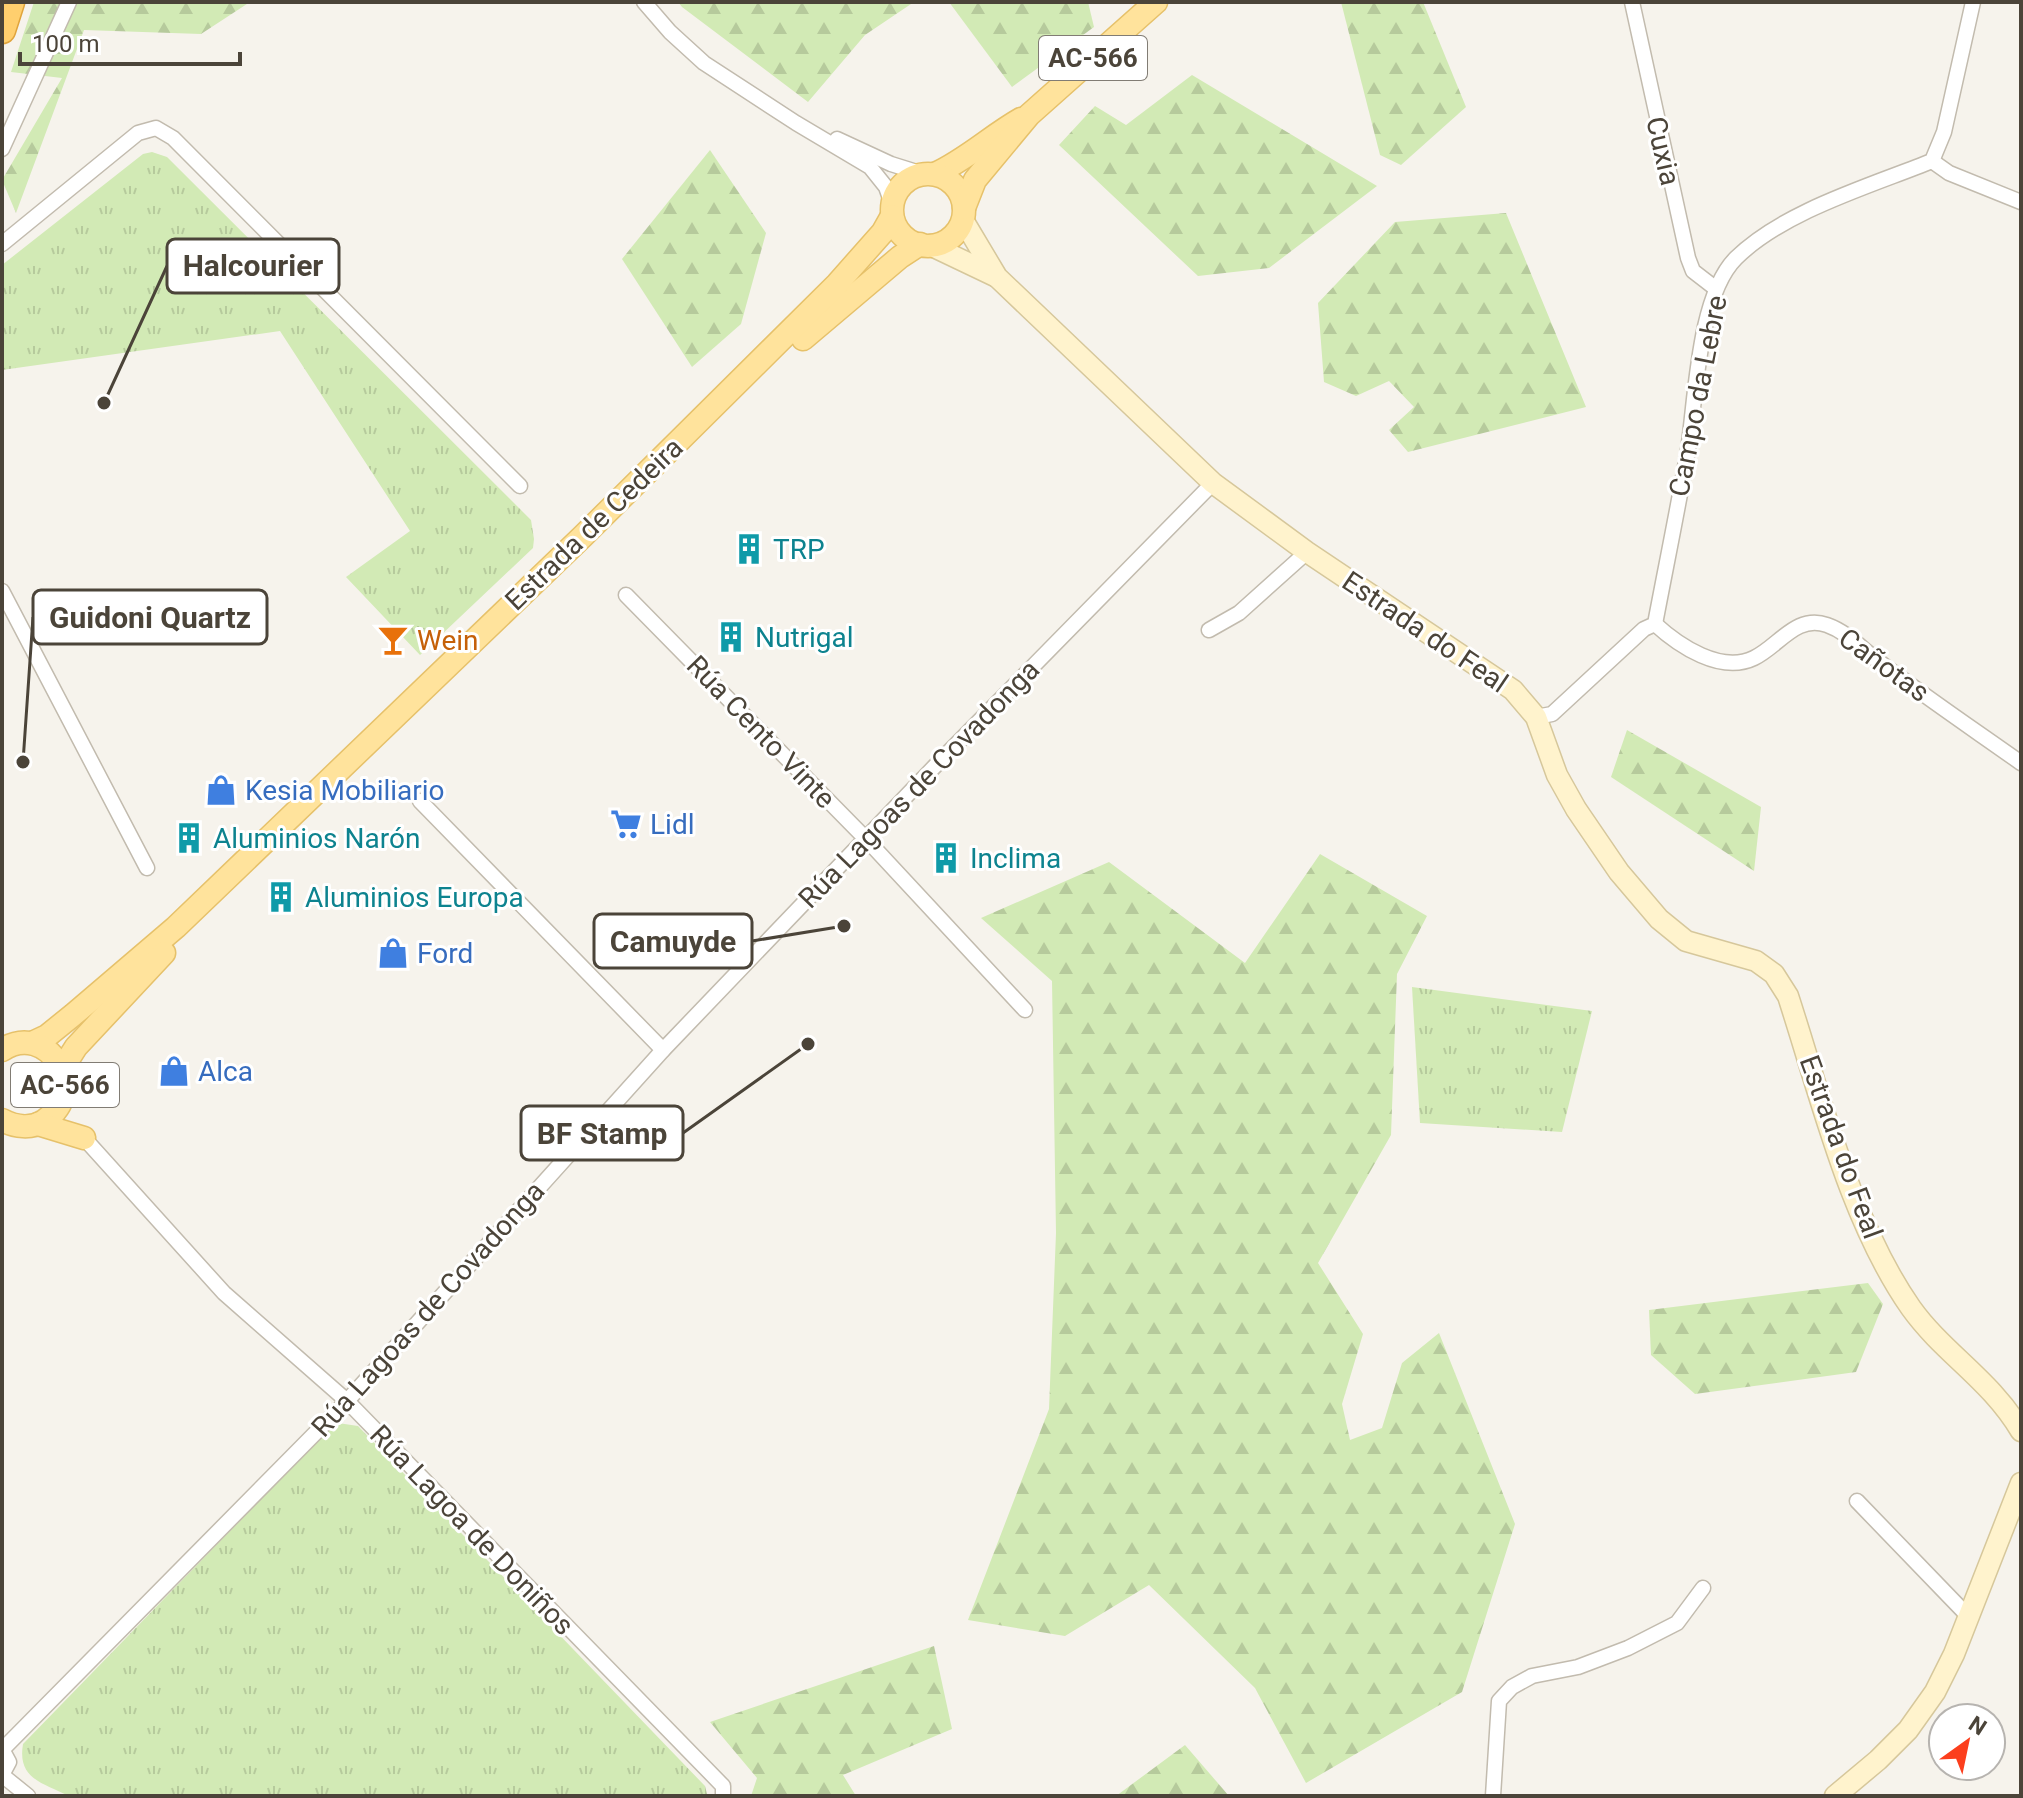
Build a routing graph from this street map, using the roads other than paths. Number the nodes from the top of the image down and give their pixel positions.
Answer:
1 (11, 2) edge
2 (69, 2) edge
3 (644, 2) edge
4 (1156, 2) edge
5 (1632, 2) edge
6 (1973, 2) edge
7 (2, 30) edge
8 (1029, 115) junction
9 (796, 123) junction
10 (2, 149) edge
11 (1932, 161) junction
12 (929, 174) junction
13 (2021, 202) edge
14 (892, 210) junction
15 (963, 214) junction
16 (2, 244) edge
17 (925, 245) junction
18 (997, 277) junction
19 (1715, 288) junction
20 (1213, 483) junction
21 (520, 486) dead end
22 (1307, 552) junction
23 (2, 591) edge
24 (626, 595) dead end
25 (1655, 624) junction
26 (1209, 630) dead end
27 (1536, 717) junction
28 (2021, 763) edge
29 (420, 801) dead end
30 (866, 839) junction
31 (147, 868) dead end
32 (1025, 1010) dead end
33 (32, 1043) junction
34 (2, 1050) edge
35 (663, 1050) junction
36 (62, 1069) junction
37 (63, 1100) junction
38 (3, 1122) edge
39 (38, 1124) junction
40 (84, 1138) junction
41 (347, 1401) junction
42 (2021, 1431) edge
43 (2021, 1483) edge
44 (1857, 1501) dead end
45 (1703, 1588) dead end
46 (1969, 1617) junction
47 (2, 1749) edge
48 (2, 1775) edge
49 (723, 1791) edge
50 (28, 1796) edge
51 (1493, 1796) edge
52 (1835, 1796) edge

1 - 7 highway
2 - 10 street
3 - 9 street
4 - 8 main road, AC-566
5 - 19 street, Cuxia
6 - 11 street
8 - 12 main road, AC-566
8 - 15 main road, AC-566
9 - 12 street
9 - 14 street
11 - 13 street
11 - 19 street, Campo da Lebre
12 - 14 main road
12 - 15 main road
14 - 17 main road
14 - 33 main road, Estrada de Cedeira / AC-566
15 - 17 main road
15 - 18 main road, Estrada do Feal
16 - 21 street
17 - 18 main road, Estrada do Feal
17 - 36 main road, Estrada de Cedeira
18 - 20 main road, Estrada do Feal
19 - 25 street, Campo da Lebre
20 - 22 main road, Estrada do Feal
20 - 30 street, Rúa Lagoas de Covadonga
22 - 26 street
22 - 27 main road, Estrada do Feal
23 - 31 street
24 - 30 street, Rúa Cento Vinte
25 - 27 street
25 - 28 street, Cañotas
27 - 42 main road, Estrada do Feal
29 - 35 street
30 - 32 street, Rúa Cento Vinte
30 - 35 street, Rúa Lagoas de Covadonga
33 - 34 main road, AC-566
33 - 36 main road, AC-566
35 - 41 street, Rúa Lagoas de Covadonga
36 - 37 main road, AC-566
37 - 39 main road, AC-566
37 - 40 main road
38 - 39 main road, AC-566
39 - 40 main road
40 - 41 street, Rúa Lagoa de Doniños
41 - 47 street, Rúa Lagoas de Covadonga
41 - 49 street, Rúa Lagoa de Doniños
43 - 46 main road
44 - 46 street
45 - 51 street
46 - 52 main road
47 - 48 street
48 - 50 street

